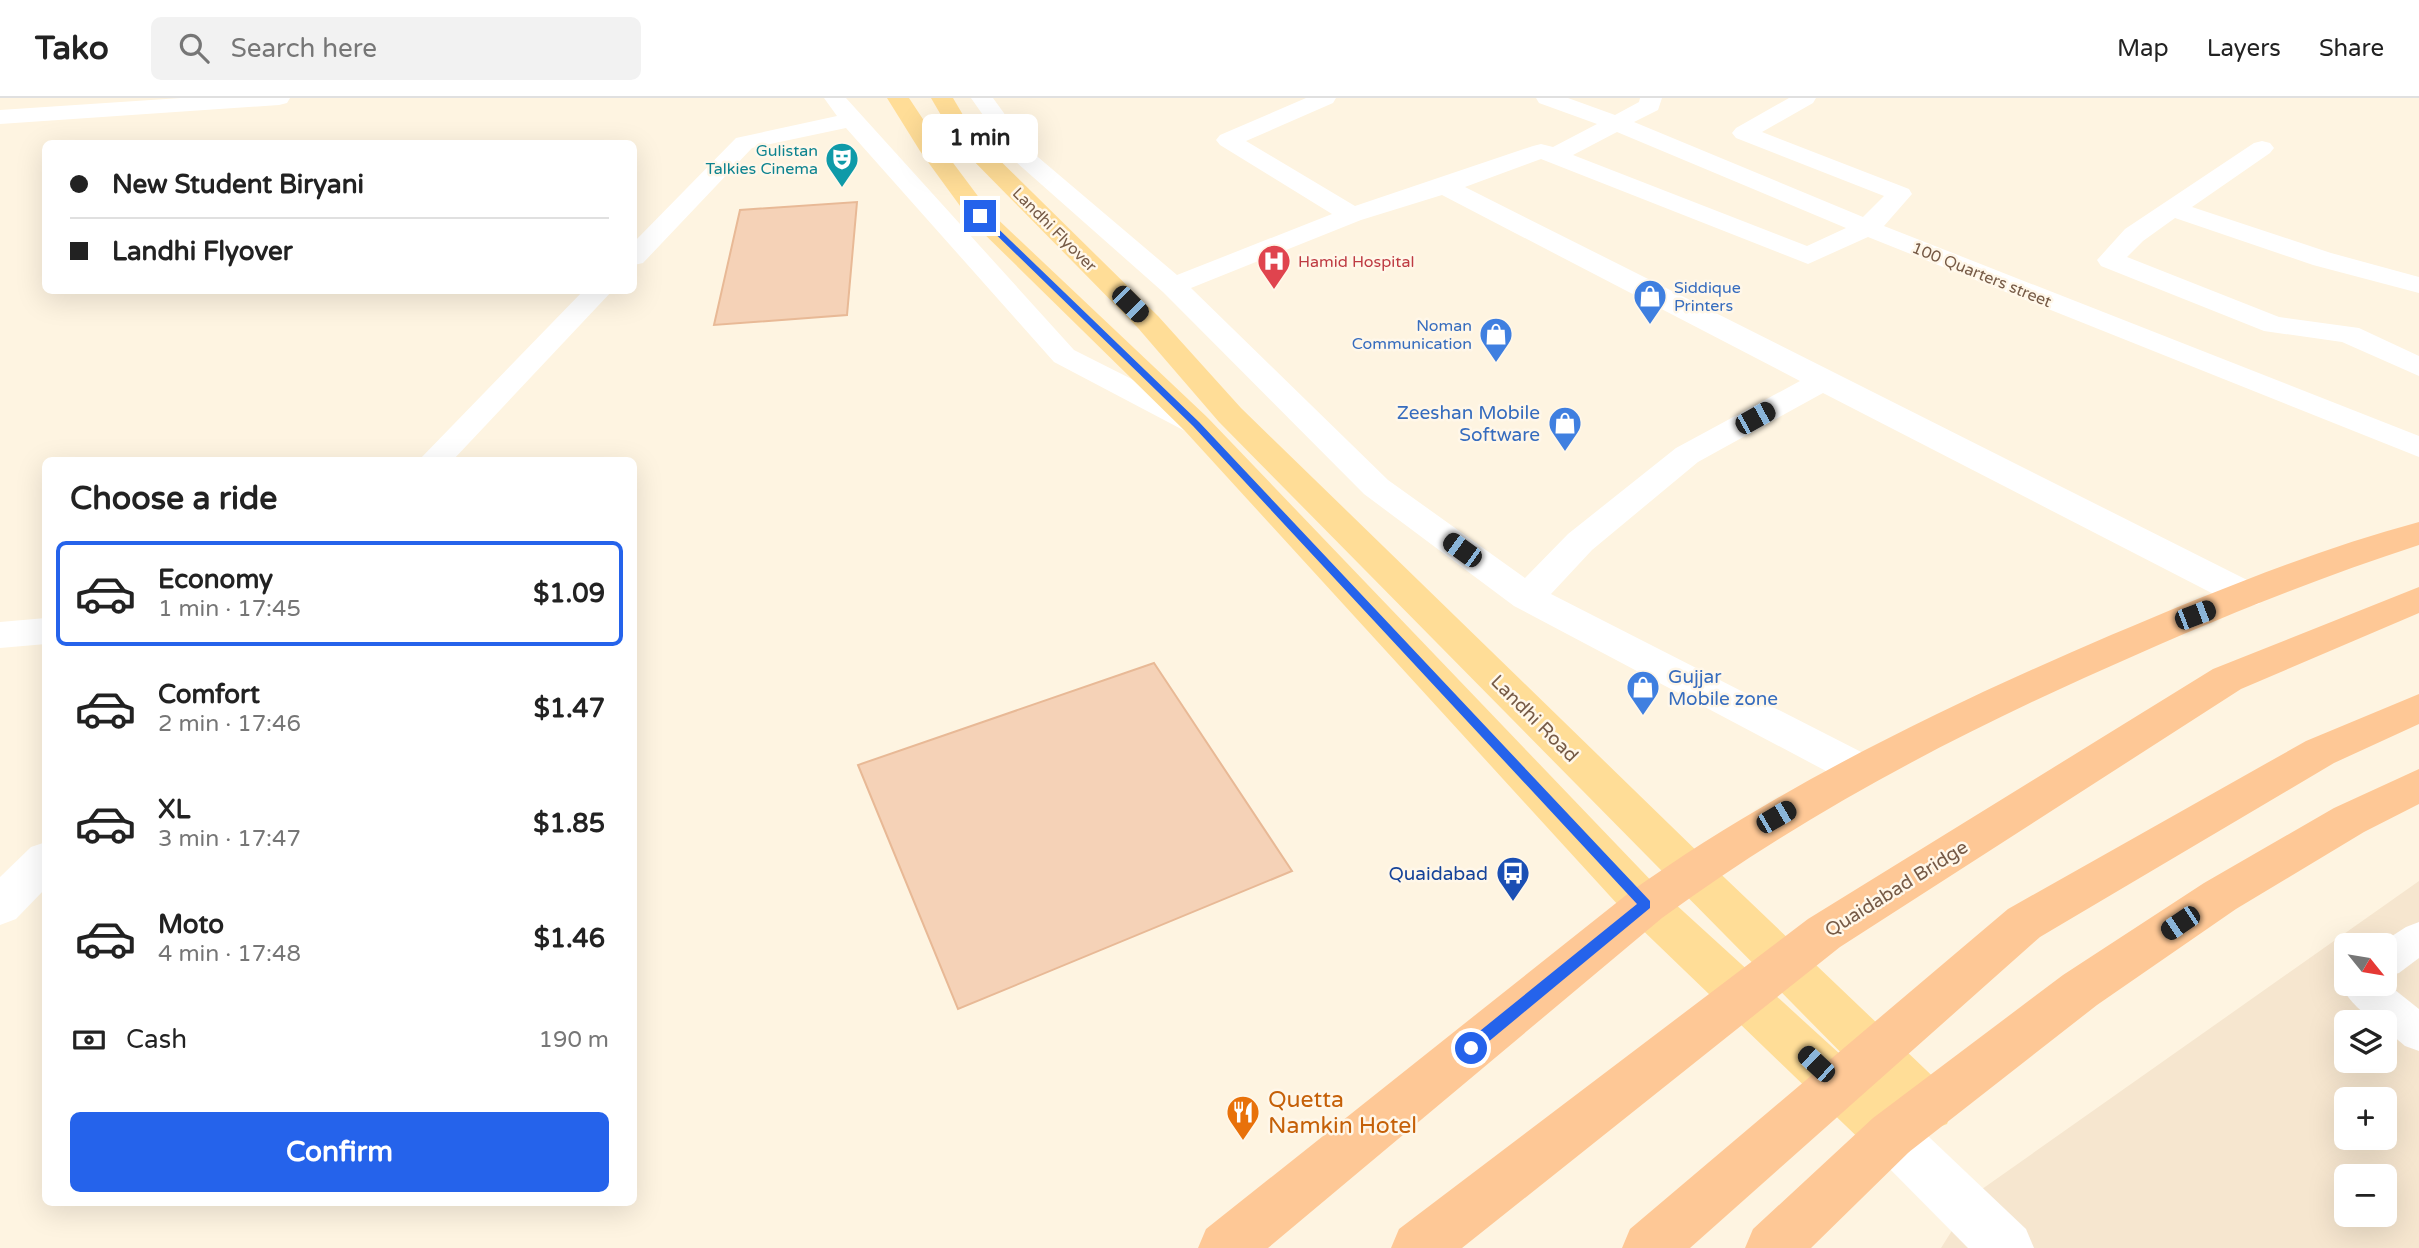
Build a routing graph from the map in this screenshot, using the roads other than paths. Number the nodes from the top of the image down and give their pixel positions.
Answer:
1 (279, 98) edge
2 (898, 98) edge
3 (942, 98) edge
4 (1325, 98) edge
5 (1547, 98) edge
6 (1651, 98) edge
7 (1805, 98) edge
8 (989, 99) edge
9 (843, 109) edge
10 (0, 117) edge
11 (1616, 123) junction
12 (2262, 148) dead end
13 (1554, 156) junction
14 (1444, 186) junction
15 (2172, 209) junction
16 (1352, 215) junction
17 (1867, 228) junction
18 (637, 254) edge
19 (2419, 285) edge
20 (1173, 286) junction
21 (596, 294) edge
22 (1149, 322) joint
23 (2419, 367) edge
24 (1822, 380) junction
25 (1196, 424) junction
26 (2419, 447) edge
27 (438, 457) edge
28 (2419, 533) edge
29 (2246, 595) junction
30 (1527, 597) junction
31 (2419, 599) edge
32 (42, 631) edge
33 (0, 635) edge
34 (2419, 708) edge
35 (1858, 769) junction
36 (2419, 785) edge
37 (42, 863) edge
38 (1689, 872) junction
39 (1646, 905) junction
40 (0, 906) edge
41 (2419, 938) edge
42 (2398, 952) edge
43 (2374, 996) edge
44 (2419, 1033) edge
45 (1910, 1121) junction
46 (1224, 1248) edge
47 (1418, 1248) edge
48 (1649, 1248) edge
49 (1772, 1248) edge
50 (2007, 1248) edge

1 - 10 street
2 - 25 main road
3 - 22 main road, Landhi Flyover
4 - 16 street
5 - 11 street, 100 Quarters street
6 - 11 street
7 - 17 street
8 - 20 street
9 - 18 street
9 - 25 street
11 - 13 street
11 - 17 street, 100 Quarters street
12 - 15 street
13 - 14 street
13 - 17 street
14 - 16 street
14 - 24 street
15 - 19 street
15 - 23 street
16 - 20 street
17 - 26 street, 100 Quarters street
20 - 30 street
21 - 27 street
22 - 38 main road, Landhi Road
24 - 29 street
24 - 30 street
25 - 39 main road
28 - 29 highway
29 - 35 highway
30 - 35 street
31 - 47 highway, Quaidabad Bridge
32 - 33 street
34 - 48 highway
35 - 38 highway
36 - 45 highway
37 - 40 street
38 - 39 highway
38 - 45 main road, Landhi Road
39 - 45 main road
39 - 46 highway
41 - 42 lane
43 - 44 lane
45 - 49 highway
45 - 50 street

